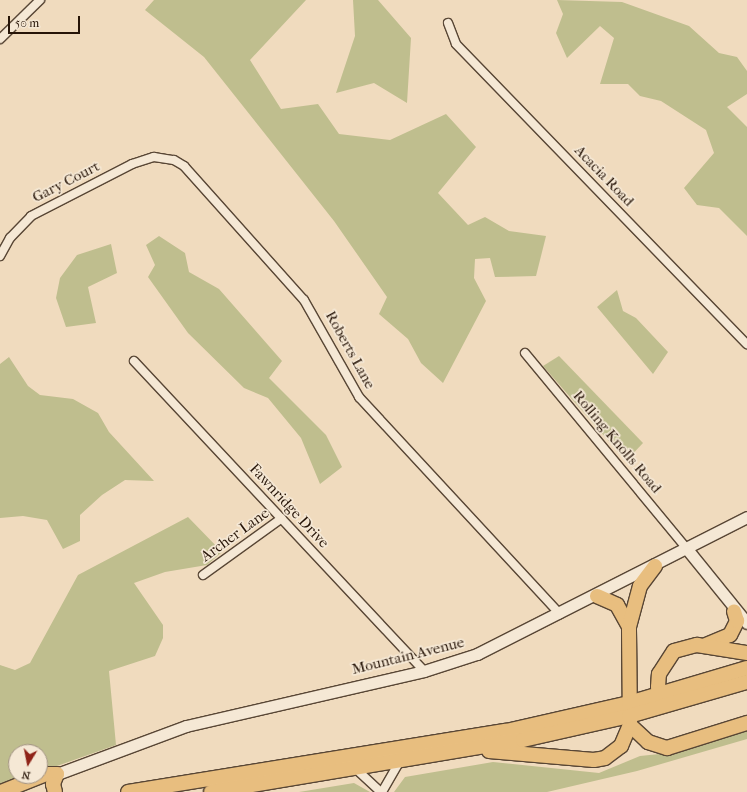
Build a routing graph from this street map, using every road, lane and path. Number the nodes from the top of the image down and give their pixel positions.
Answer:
1 (40, 0) edge
2 (448, 22) dead end
3 (0, 39) edge
4 (162, 157) joint
5 (0, 256) edge
6 (747, 344) edge
7 (525, 353) dead end
8 (134, 361) dead end
9 (747, 517) edge
10 (282, 518) junction
11 (687, 548) junction
12 (655, 566) junction
13 (203, 575) dead end
14 (596, 596) junction
15 (734, 611) junction
16 (560, 614) junction
17 (747, 623) edge
18 (629, 627) junction
19 (702, 646) junction
20 (747, 653) edge
21 (747, 668) edge
22 (424, 671) junction
23 (745, 683) edge
24 (660, 694) junction
25 (676, 703) junction
26 (629, 714) junction
27 (747, 723) edge
28 (477, 749) junction
29 (399, 762) junction
30 (356, 769) junction
31 (57, 774) junction
32 (1, 792) edge
33 (55, 792) edge
34 (128, 792) edge
35 (211, 792) edge
36 (381, 792) edge

1 - 3 street
2 - 6 street, Acacia Road
4 - 5 street, Gary Court
4 - 16 street, Roberts Lane
7 - 11 street, Rolling Knolls Road
8 - 10 street, Fawnridge Drive
9 - 11 street, Mountain Avenue
10 - 13 street, Archer Lane
10 - 22 street, Fawnridge Drive
11 - 12 street, Mountain Avenue
11 - 15 street
12 - 14 street, Mountain Avenue
12 - 18 highway
14 - 16 street, Mountain Avenue
14 - 18 highway
15 - 17 street
15 - 19 highway
16 - 22 street, Mountain Avenue
18 - 26 highway
19 - 20 highway
19 - 24 highway
21 - 24 highway
22 - 31 street, Mountain Avenue
23 - 25 highway
24 - 25 highway
24 - 26 highway
25 - 26 highway
26 - 27 highway
26 - 28 highway
26 - 28 highway
26 - 34 highway
28 - 29 highway
29 - 30 highway
29 - 36 street
30 - 35 highway
30 - 36 street
31 - 32 highway
31 - 33 highway

